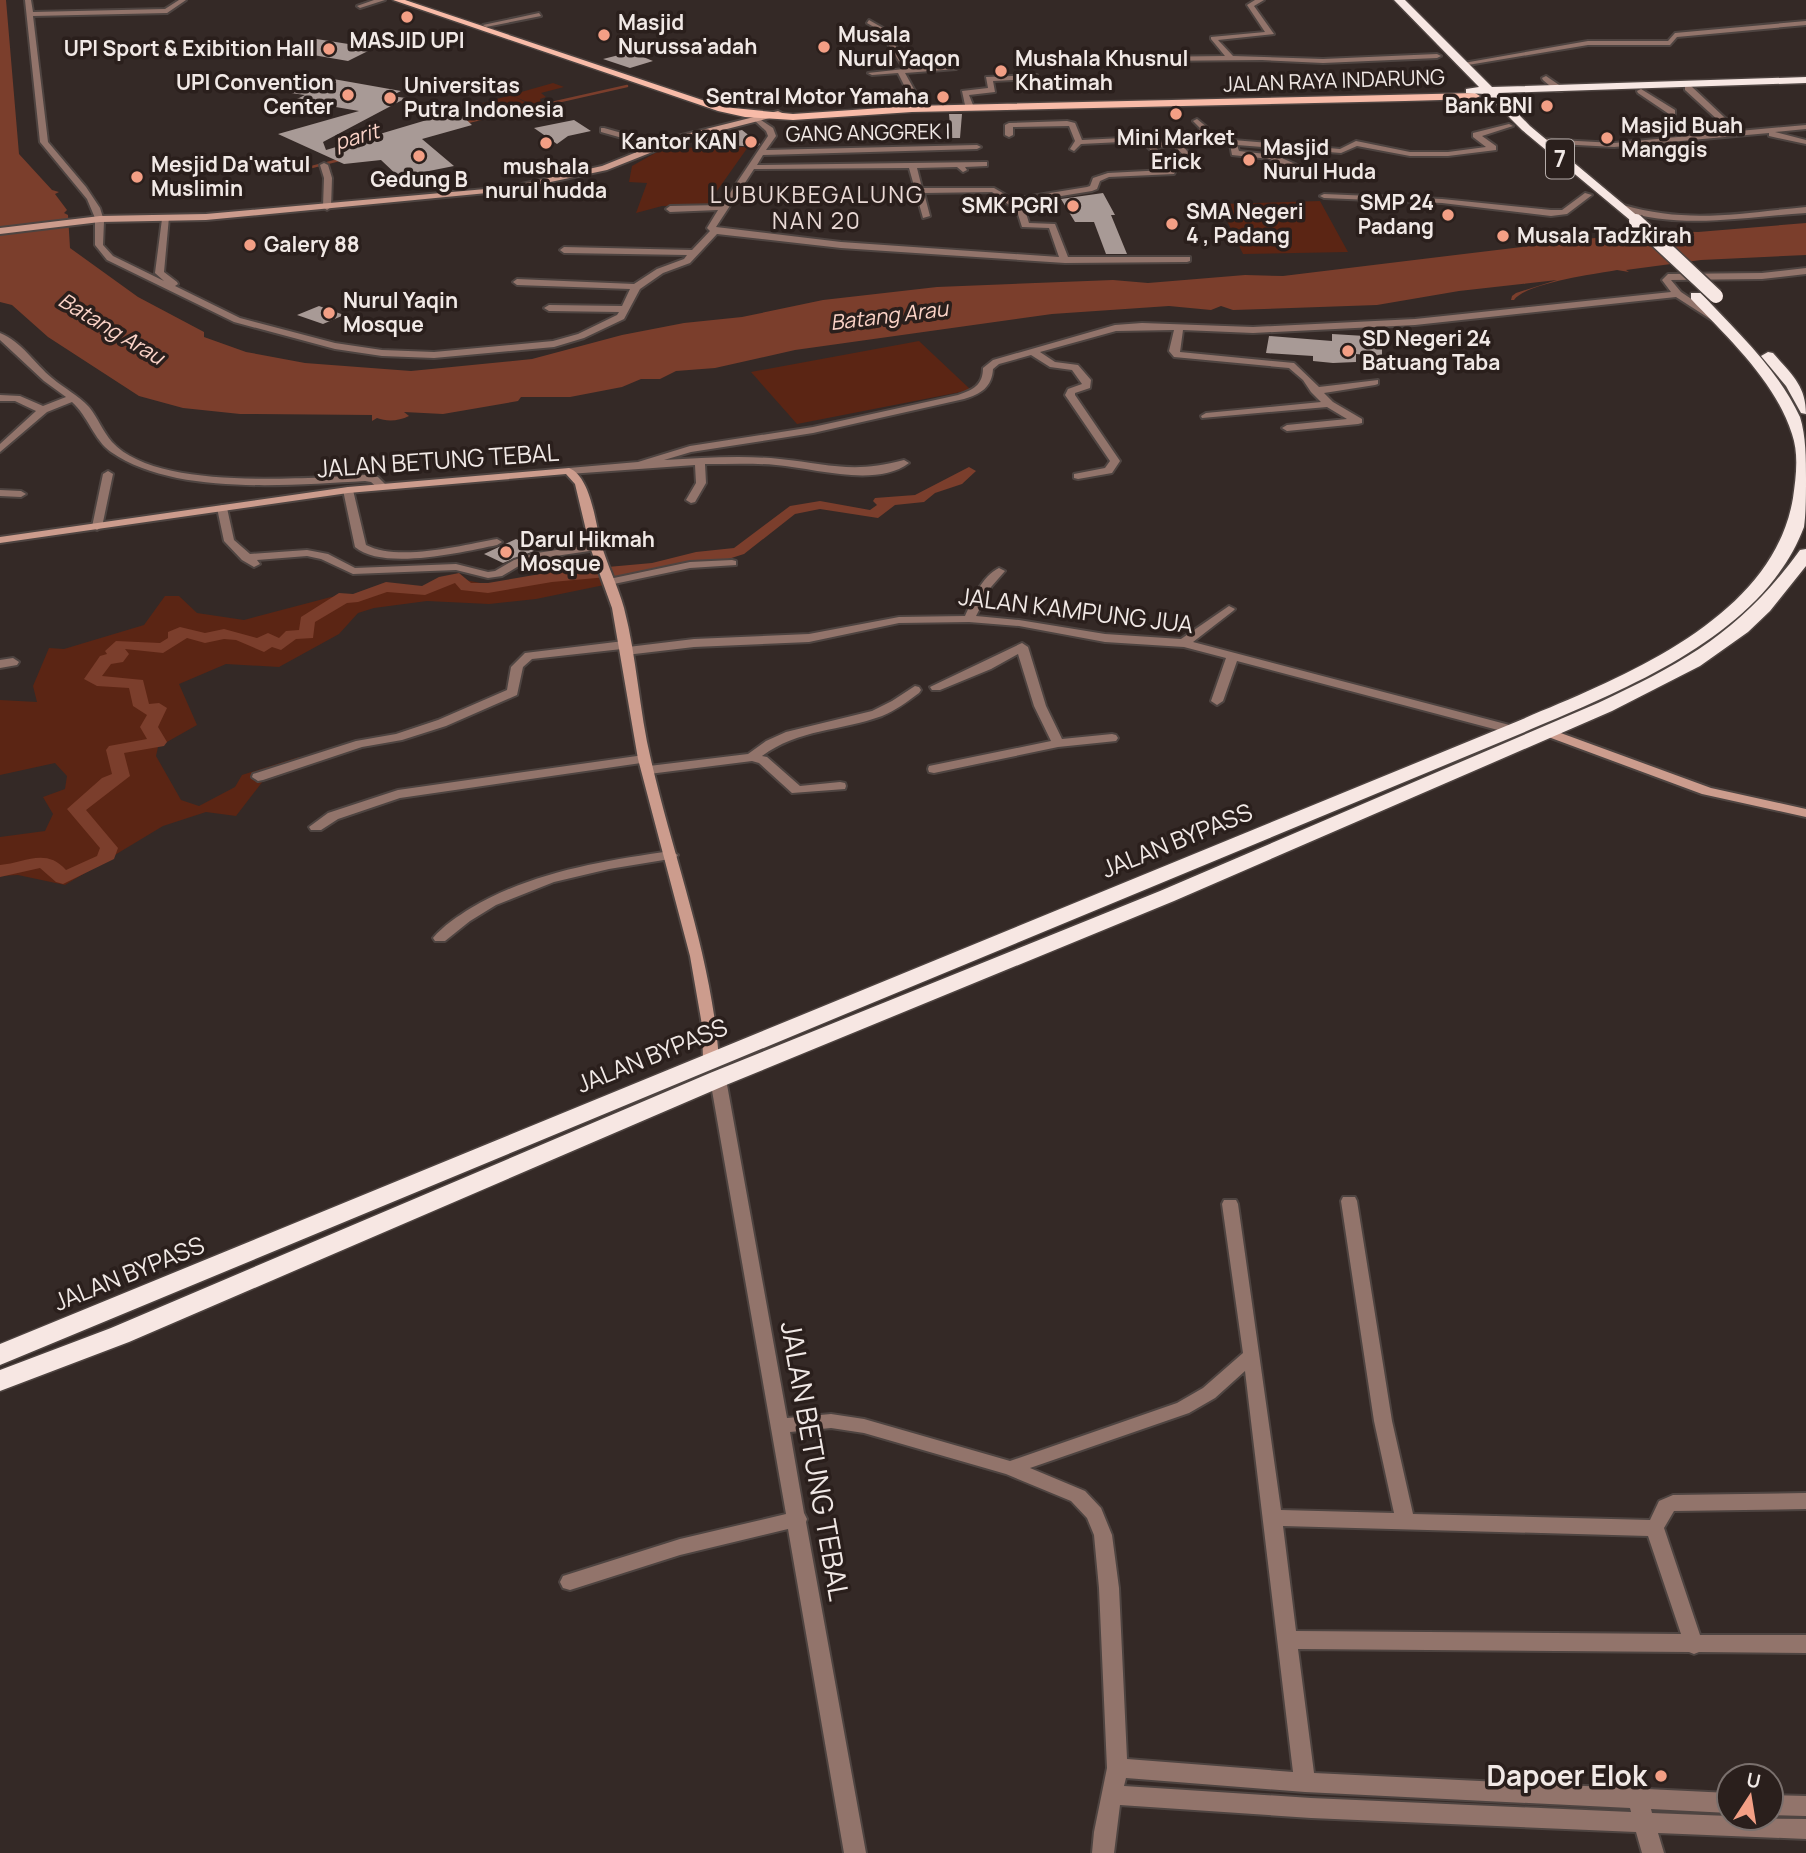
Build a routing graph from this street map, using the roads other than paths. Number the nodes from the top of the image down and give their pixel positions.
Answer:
1 (29, 0) edge
2 (183, 0) edge
3 (382, 0) edge
4 (397, 0) edge
5 (415, 0) edge
6 (1261, 0) edge
7 (1385, 0) edge
8 (1398, 0) edge
9 (360, 6) dead end
10 (445, 10) junction
11 (434, 13) junction
12 (29, 14) junction
13 (539, 15) dead end
14 (1408, 16) junction
15 (869, 22) dead end
16 (1806, 23) edge
17 (486, 25) junction
18 (1230, 57) junction
19 (1146, 59) dead end
20 (1441, 60) joint
21 (1462, 64) junction
22 (956, 67) dead end
23 (905, 71) junction
24 (622, 74) junction
25 (872, 74) dead end
26 (1034, 77) dead end
27 (1546, 78) dead end
28 (1806, 82) edge
29 (1688, 88) junction
30 (1559, 89) junction
31 (1469, 90) junction
32 (1641, 90) junction
33 (1492, 93) junction
34 (911, 104) junction
35 (969, 105) junction
36 (1000, 107) junction
37 (1672, 112) dead end
38 (736, 115) junction
39 (761, 116) junction
40 (1196, 121) dead end
41 (1009, 125) junction
42 (1508, 125) junction
43 (1806, 127) edge
44 (604, 130) dead end
45 (1768, 130) junction
46 (1737, 133) junction
47 (1009, 135) dead end
48 (1541, 141) junction
49 (1198, 142) junction
50 (1233, 142) junction
51 (1806, 142) edge
52 (1176, 143) junction
53 (1151, 145) junction
54 (658, 146) junction
55 (1277, 146) junction
56 (977, 147) dead end
57 (761, 153) junction
58 (1272, 158) junction
59 (984, 164) dead end
60 (324, 165) dead end
61 (912, 166) junction
62 (1195, 166) dead end
63 (751, 167) junction
64 (1301, 170) dead end
65 (920, 191) junction
66 (1588, 195) junction
67 (1324, 196) dead end
68 (1011, 202) junction
69 (327, 206) junction
70 (724, 208) junction
71 (1621, 208) junction
72 (670, 209) dead end
73 (1806, 210) edge
74 (926, 216) dead end
75 (100, 219) junction
76 (166, 219) junction
77 (715, 230) junction
78 (0, 231) edge
79 (564, 250) dead end
80 (696, 253) junction
81 (1187, 259) dead end
82 (1065, 260) junction
83 (1806, 271) edge
84 (517, 282) dead end
85 (636, 287) junction
86 (1696, 295) junction
87 (549, 308) dead end
88 (625, 309) junction
89 (237, 320) junction
90 (1179, 327) junction
91 (0, 336) edge
92 (1034, 353) junction
93 (1375, 382) dead end
94 (1314, 390) junction
95 (74, 397) junction
96 (0, 398) edge
97 (1329, 404) junction
98 (43, 410) junction
99 (1806, 410) edge
100 (1206, 416) dead end
101 (1287, 428) dead end
102 (1803, 435) edge
103 (0, 449) edge
104 (700, 463) junction
105 (904, 463) dead end
106 (642, 464) junction
107 (569, 471) junction
108 (108, 474) dead end
109 (1078, 476) dead end
110 (383, 487) junction
111 (348, 490) junction
112 (0, 493) edge
113 (21, 494) dead end
114 (691, 500) dead end
115 (222, 508) junction
116 (97, 527) junction
117 (0, 540) edge
118 (498, 542) dead end
119 (596, 547) junction
120 (1806, 554) edge
121 (246, 558) junction
122 (732, 563) dead end
123 (257, 566) dead end
124 (999, 571) dead end
125 (1780, 575) junction
126 (608, 577) junction
127 (1229, 609) dead end
128 (969, 619) junction
129 (1018, 623) junction
130 (1184, 643) junction
131 (1022, 646) junction
132 (625, 648) junction
133 (1233, 656) junction
134 (936, 687) dead end
135 (915, 690) dead end
136 (1217, 701) dead end
137 (1513, 730) junction
138 (1547, 732) junction
139 (1112, 738) dead end
140 (1058, 743) junction
141 (752, 757) junction
142 (646, 765) junction
143 (934, 769) dead end
144 (258, 777) dead end
145 (839, 786) dead end
146 (1806, 813) edge
147 (316, 827) dead end
148 (671, 855) junction
149 (1148, 881) junction
150 (1167, 895) junction
151 (440, 938) dead end
152 (714, 1070) junction
153 (1349, 1200) dead end
154 (1230, 1204) dead end
155 (108, 1310) junction
156 (120, 1335) junction
157 (0, 1355) edge
158 (1252, 1355) junction
159 (0, 1381) edge
160 (781, 1426) junction
161 (1010, 1468) junction
162 (1806, 1501) edge
163 (1271, 1518) junction
164 (798, 1519) junction
165 (1405, 1521) junction
166 (1656, 1528) junction
167 (570, 1582) dead end
168 (1286, 1640) junction
169 (1806, 1644) edge
170 (1694, 1645) junction
171 (1117, 1768) junction
172 (1305, 1782) junction
173 (1114, 1795) junction
174 (1638, 1800) junction
175 (1715, 1803) edge
176 (1785, 1805) edge
177 (1806, 1806) edge
178 (1645, 1822) junction
179 (1806, 1829) edge
180 (855, 1853) edge
181 (1103, 1853) edge
182 (1653, 1853) edge

1 - 12 street
2 - 12 street
3 - 9 street
4 - 11 main road
5 - 10 main road
6 - 18 street
7 - 14 highway
8 - 14 highway
10 - 11 main road
10 - 17 main road
11 - 24 main road
12 - 75 street
13 - 17 street
14 - 20 highway
14 - 21 highway, 7
15 - 23 street
16 - 21 street
17 - 24 main road
18 - 19 street
18 - 20 street
21 - 33 highway, 7
22 - 23 street
23 - 25 street
23 - 34 street
24 - 38 main road, JALAN RAYA INDARUNG
26 - 35 street
27 - 30 street
28 - 29 highway, JALAN RAYA INDARUNG
28 - 30 highway, JALAN RAYA INDARUNG
29 - 32 highway, JALAN RAYA INDARUNG
29 - 46 street
30 - 33 highway, JALAN RAYA INDARUNG
31 - 33 highway, JALAN RAYA INDARUNG
31 - 36 main road, JALAN RAYA INDARUNG
31 - 42 highway, JALAN BYPASS
32 - 33 highway, JALAN RAYA INDARUNG
32 - 37 street
33 - 48 highway, JALAN BYPASS / 7
34 - 35 main road, JALAN RAYA INDARUNG
34 - 39 main road, JALAN RAYA INDARUNG
35 - 36 main road, JALAN RAYA INDARUNG
36 - 39 main road, JALAN RAYA INDARUNG
36 - 41 street
38 - 39 main road, JALAN RAYA INDARUNG
38 - 54 street
39 - 57 street
40 - 49 street
41 - 47 street
41 - 53 street
42 - 55 street
42 - 66 highway, JALAN BYPASS
43 - 45 street
44 - 54 street
45 - 46 street
45 - 51 street
46 - 48 street
48 - 71 highway, JALAN BYPASS / 7
49 - 50 street
49 - 52 street
50 - 55 street
50 - 58 street
52 - 53 street
52 - 62 street
53 - 68 street
54 - 69 street
55 - 58 street
56 - 57 street, GANG ANGGREK I
57 - 63 street
58 - 64 street
59 - 61 street
60 - 69 street
61 - 63 street
61 - 65 street
63 - 70 street
65 - 68 street
65 - 74 street
66 - 67 street
66 - 86 highway, JALAN BYPASS
68 - 82 street
69 - 76 street
70 - 72 street
70 - 77 street
71 - 73 street
71 - 86 highway, JALAN BYPASS / 7, bridge
75 - 76 street
75 - 78 street
75 - 89 street
76 - 89 street
77 - 80 street
77 - 82 street
79 - 80 street
80 - 85 street
81 - 82 street
83 - 86 street
84 - 85 street
85 - 88 street
86 - 90 street
86 - 99 highway, JALAN BYPASS
86 - 102 highway, JALAN BYPASS
87 - 88 street
88 - 89 street
90 - 92 street
90 - 94 street
91 - 95 street
92 - 106 street
92 - 109 street
93 - 94 street
94 - 97 street
95 - 98 street
95 - 110 street
96 - 98 street
97 - 100 street
97 - 101 street
98 - 103 street
102 - 125 highway, JALAN BYPASS
104 - 105 street
104 - 106 street
104 - 114 street
106 - 107 street
107 - 110 street, JALAN BETUNG TEBAL
107 - 119 street, JALAN BETUNG TEBAL
108 - 116 street
110 - 111 street, JALAN BETUNG TEBAL
111 - 115 street, JALAN BETUNG TEBAL
111 - 118 street
112 - 113 street
115 - 116 street, JALAN BETUNG TEBAL
115 - 121 street
116 - 117 street, JALAN BETUNG TEBAL
119 - 121 street
119 - 126 street, JALAN BETUNG TEBAL
120 - 125 highway, JALAN BYPASS
121 - 123 street
122 - 126 street
124 - 128 street
125 - 137 highway, JALAN BYPASS
125 - 138 highway, JALAN BYPASS
126 - 132 street, JALAN BETUNG TEBAL
127 - 130 street
128 - 129 street, JALAN KAMPUNG JUA
128 - 132 street, JALAN KAMPUNG JUA
129 - 130 street, JALAN KAMPUNG JUA
129 - 131 street
130 - 133 street, JALAN KAMPUNG JUA
131 - 134 street
131 - 140 street
132 - 142 street, JALAN BETUNG TEBAL
132 - 144 street, JALAN KAMPUNG JUA
133 - 136 street
133 - 137 street, JALAN KAMPUNG JUA
135 - 141 street
137 - 149 highway, JALAN BYPASS
138 - 146 street
138 - 150 highway, JALAN BYPASS
139 - 140 street
140 - 143 street
141 - 142 street
141 - 145 street
142 - 147 street
142 - 148 street, JALAN BETUNG TEBAL
148 - 151 street
148 - 152 street, JALAN BETUNG TEBAL
149 - 150 highway
149 - 152 highway, JALAN BYPASS
150 - 152 highway, JALAN BYPASS
152 - 155 highway, JALAN BYPASS
152 - 156 highway, JALAN BYPASS
152 - 160 street, JALAN BETUNG TEBAL
153 - 165 street
154 - 158 street
155 - 156 highway
155 - 157 highway, JALAN BYPASS
156 - 159 highway, JALAN BYPASS
158 - 161 street
158 - 163 street
160 - 161 street
160 - 164 street, JALAN BETUNG TEBAL
161 - 171 street
162 - 166 street
163 - 165 street
163 - 168 street
164 - 167 street
164 - 180 street, JALAN BETUNG TEBAL
165 - 166 street
166 - 170 street
168 - 170 street
168 - 172 street
169 - 170 street
171 - 172 street
171 - 173 street
172 - 174 street
173 - 178 street
173 - 181 street
174 - 175 street
174 - 178 street
176 - 177 street
178 - 179 street
178 - 182 street

